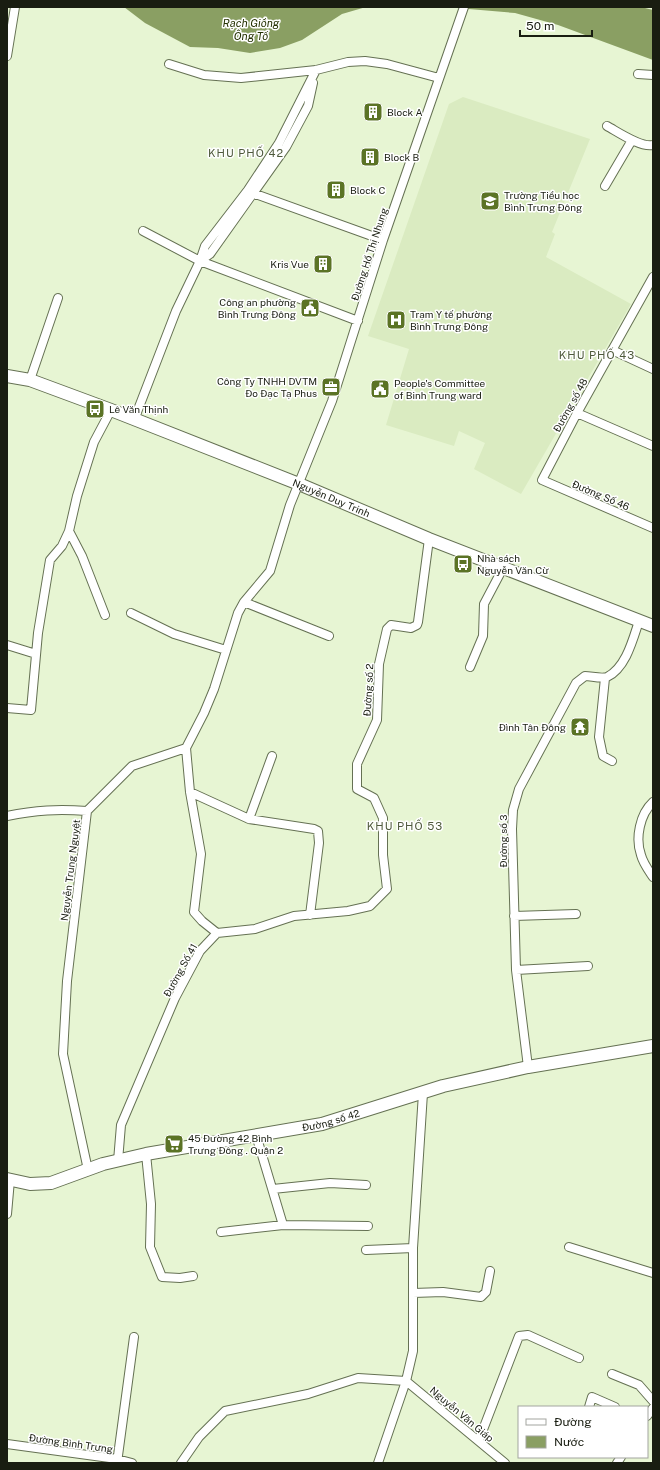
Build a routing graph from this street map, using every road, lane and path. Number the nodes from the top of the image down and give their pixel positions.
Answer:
1 (15, 7) edge
2 (464, 7) edge
3 (7, 56) edge
4 (169, 64) dead end
5 (316, 70) junction
6 (638, 74) dead end
7 (653, 75) edge
8 (439, 78) junction
9 (607, 126) dead end
10 (632, 140) junction
11 (653, 145) edge
12 (606, 186) dead end
13 (251, 192) junction
14 (143, 231) dead end
15 (383, 240) junction
16 (200, 261) junction
17 (652, 282) edge
18 (58, 298) dead end
19 (358, 321) junction
20 (612, 350) junction
21 (653, 369) edge
22 (7, 376) edge
23 (30, 380) junction
24 (111, 410) junction
25 (577, 413) junction
26 (134, 420) junction
27 (653, 446) edge
28 (542, 480) joint
29 (299, 484) junction
30 (653, 528) edge
31 (69, 531) junction
32 (429, 539) junction
33 (503, 568) junction
34 (244, 602) junction
35 (131, 613) dead end
36 (105, 615) dead end
37 (639, 621) junction
38 (653, 626) edge
39 (329, 636) dead end
40 (7, 645) edge
41 (226, 650) junction
42 (36, 654) junction
43 (470, 667) dead end
44 (605, 678) junction
45 (7, 708) edge
46 (186, 748) junction
47 (272, 756) dead end
48 (612, 761) dead end
49 (190, 792) junction
50 (653, 802) edge
51 (88, 811) junction
52 (7, 816) edge
53 (249, 819) junction
54 (653, 878) edge
55 (576, 914) dead end
56 (310, 915) junction
57 (514, 916) junction
58 (217, 933) junction
59 (588, 966) dead end
60 (516, 970) junction
61 (653, 1046) edge
62 (528, 1067) junction
63 (423, 1093) junction
64 (256, 1135) junction
65 (146, 1154) junction
66 (118, 1161) junction
67 (88, 1170) junction
68 (8, 1180) edge
69 (366, 1185) dead end
70 (273, 1189) junction
71 (7, 1214) edge
72 (283, 1226) junction
73 (368, 1226) dead end
74 (221, 1232) dead end
75 (569, 1247) dead end
76 (413, 1248) junction
77 (366, 1250) dead end
78 (490, 1271) dead end
79 (653, 1273) edge
80 (193, 1276) dead end
81 (413, 1293) junction
82 (134, 1337) dead end
83 (579, 1358) dead end
84 (612, 1374) dead end
85 (406, 1380) junction
86 (653, 1401) edge
87 (589, 1406) edge
88 (613, 1406) edge
89 (479, 1440) junction
90 (7, 1444) edge
91 (117, 1461) edge
92 (132, 1463) edge
93 (181, 1463) edge
94 (378, 1463) edge
95 (505, 1463) edge

1 - 3 street
2 - 8 street, Đường Hồ Thị Nhung
4 - 5 street
5 - 8 street
5 - 13 street
6 - 7 street
8 - 15 street, Đường Hồ Thị Nhung
9 - 10 street
10 - 11 street
10 - 12 street
13 - 15 street
13 - 16 street
14 - 16 street
15 - 19 street, Đường Hồ Thị Nhung
16 - 19 street
16 - 26 street
17 - 20 street, Đường số 48
18 - 23 street
19 - 29 street, Đường Hồ Thị Nhung
20 - 21 street
20 - 25 street, Đường số 48
22 - 23 main road, Nguyễn Duy Trinh
23 - 24 main road, Nguyễn Duy Trinh
24 - 26 main road, Nguyễn Duy Trinh
24 - 31 street
25 - 27 street
25 - 28 street, Đường số 48
26 - 29 main road, Nguyễn Duy Trinh
28 - 30 street, Đường Số 46
29 - 32 main road, Nguyễn Duy Trinh
29 - 34 street
31 - 36 street
31 - 42 street
32 - 33 main road, Nguyễn Duy Trinh
32 - 56 street, Đường số 2
33 - 37 main road, Nguyễn Duy Trinh
33 - 43 street
34 - 39 street
34 - 41 street
35 - 41 street
37 - 38 main road, Nguyễn Duy Trinh
37 - 44 street
40 - 42 street
41 - 46 street
42 - 45 street
44 - 48 street
44 - 57 street, Đường số 3
46 - 49 street
46 - 51 street, Nguyễn Trung Nguyệt
47 - 53 street
49 - 53 street
49 - 58 street
50 - 54 street
51 - 52 street
51 - 67 street, Nguyễn Trung Nguyệt
53 - 56 street
55 - 57 street
56 - 58 street, Đường số 2
57 - 60 street, Đường số 3
58 - 66 street, Đường Số 41
59 - 60 street
60 - 62 street, Đường số 3
61 - 62 main road, Đường số 42
62 - 63 main road, Đường số 42
63 - 64 main road, Đường số 42
63 - 76 street
64 - 65 main road, Đường số 42
64 - 70 street
65 - 66 main road, Đường số 42
65 - 80 street
66 - 67 main road, Đường số 42
67 - 68 main road, Đường số 42
68 - 71 street
69 - 70 street
70 - 72 street
72 - 73 street
72 - 74 street
75 - 79 street
76 - 77 street
76 - 81 street
78 - 81 street
81 - 85 street
82 - 91 street
83 - 89 street
84 - 86 street
85 - 89 street, Nguyễn Văn Giáp
85 - 93 street
85 - 94 street
87 - 88 street
89 - 95 street, Nguyễn Văn Giáp
90 - 91 street, Đường Bình Trưng
91 - 92 street, Đường Bình Trưng

